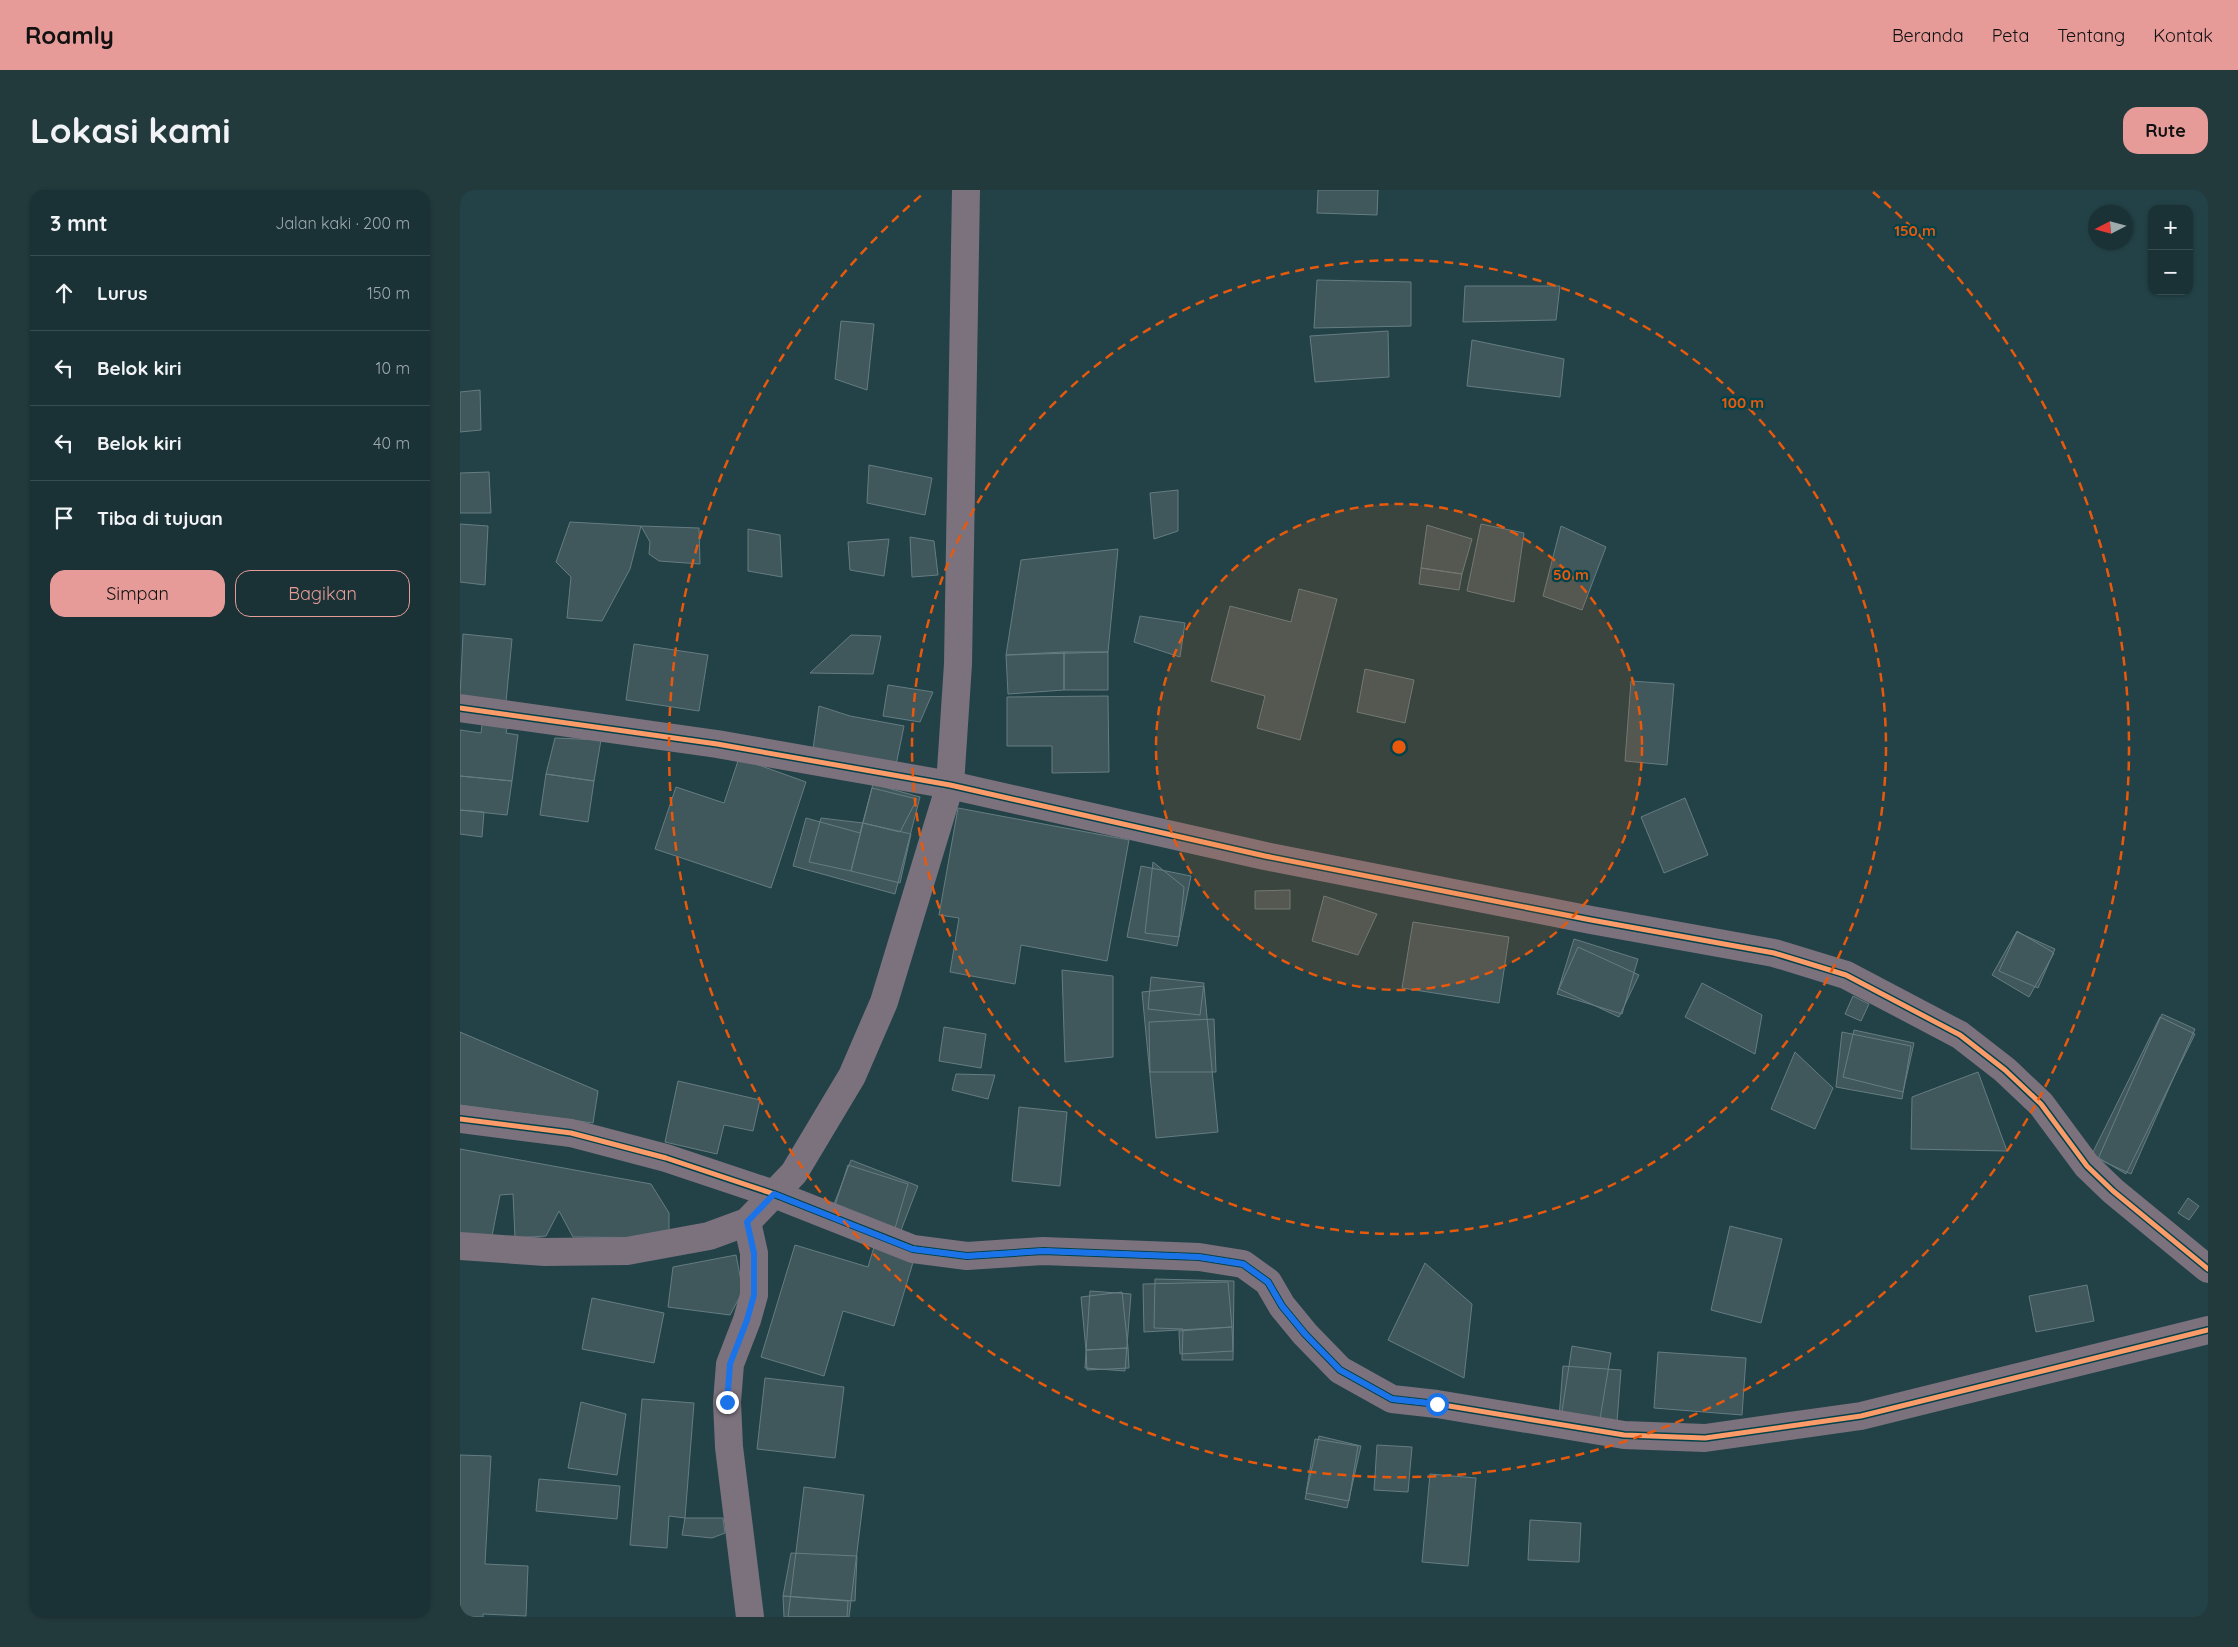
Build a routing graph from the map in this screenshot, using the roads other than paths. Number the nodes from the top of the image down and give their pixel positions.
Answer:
1 (966, 190) edge
2 (460, 708) edge
3 (950, 785) junction
4 (460, 1119) edge
5 (774, 1194) junction
6 (747, 1222) junction
7 (460, 1246) edge
8 (2208, 1269) edge
9 (2208, 1330) edge
10 (750, 1617) edge

1 - 3 street
2 - 3 street
3 - 5 street
3 - 8 street
4 - 5 street
5 - 6 street
5 - 9 street
6 - 7 street
6 - 10 street

